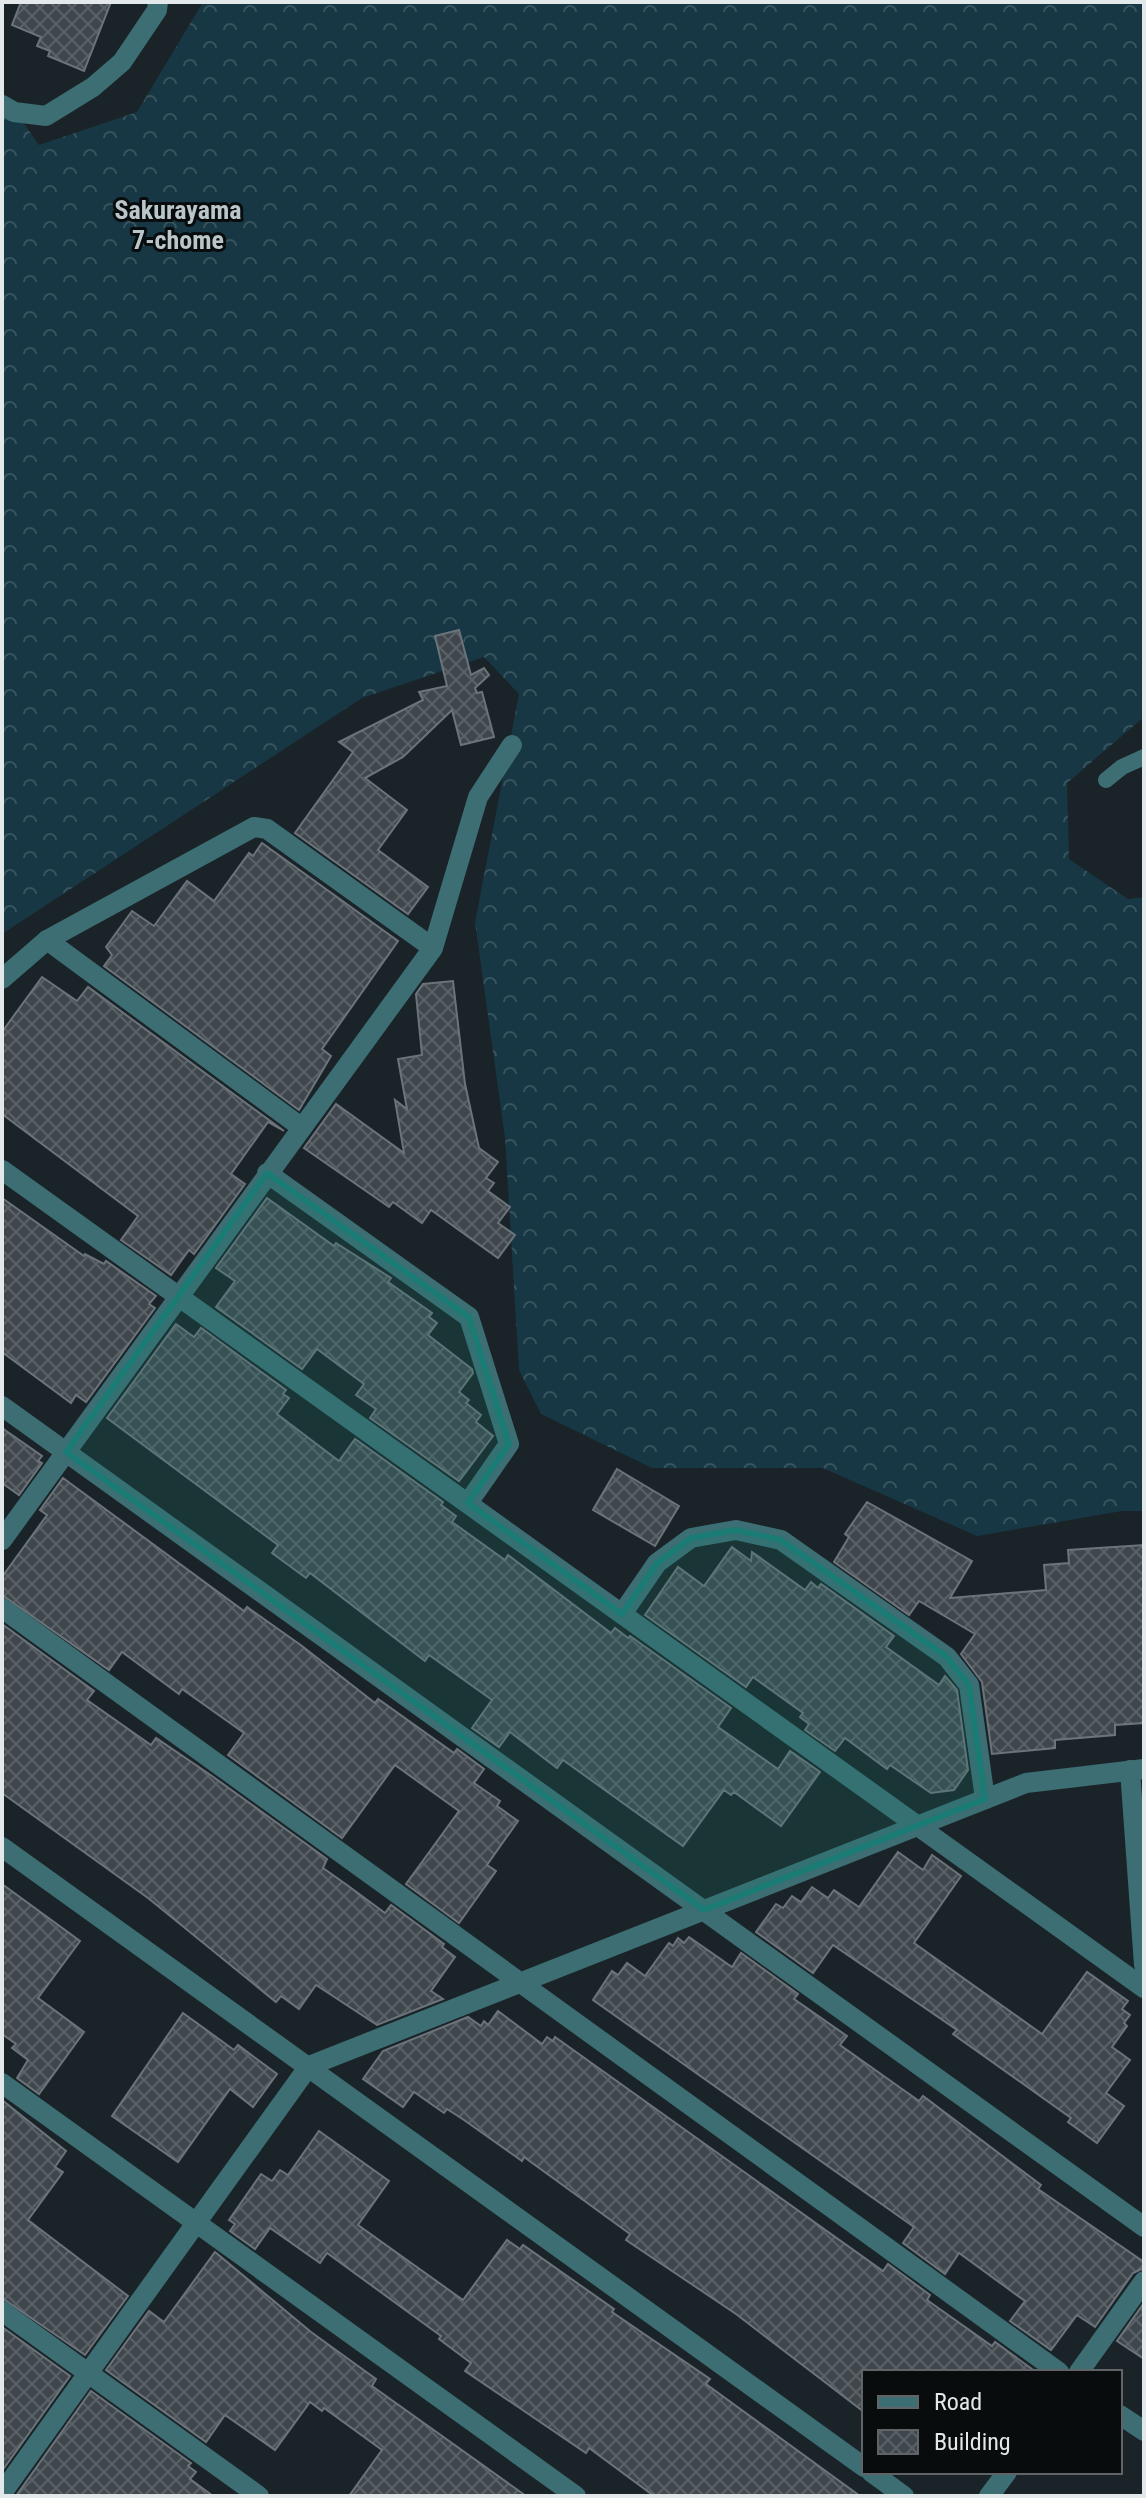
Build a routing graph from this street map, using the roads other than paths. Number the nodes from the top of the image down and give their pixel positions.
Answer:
1 (158, 2) edge
2 (2, 105) edge
3 (512, 745) dead end
4 (1144, 757) edge
5 (1106, 780) dead end
6 (47, 940) junction
7 (433, 948) junction
8 (2, 979) edge
9 (301, 1127) junction
10 (2, 1170) edge
11 (267, 1173) junction
12 (177, 1297) junction
13 (2, 1406) edge
14 (66, 1452) junction
15 (468, 1503) junction
16 (2, 1540) edge
17 (2, 1608) edge
18 (622, 1614) junction
19 (1137, 1770) edge
20 (985, 1799) junction
21 (915, 1826) junction
22 (2, 1847) edge
23 (704, 1910) junction
24 (1143, 1932) edge
25 (1144, 1965) edge
26 (517, 1983) junction
27 (1144, 1988) edge
28 (309, 2066) junction
29 (2, 2083) edge
30 (196, 2223) junction
31 (1144, 2227) edge
32 (1144, 2281) edge
33 (2, 2311) edge
34 (1056, 2370) edge
35 (1080, 2370) edge
36 (88, 2373) junction
37 (1122, 2416) edge
38 (1144, 2431) edge
39 (862, 2466) edge
40 (874, 2474) edge
41 (1006, 2474) edge
42 (2, 2493) edge
43 (259, 2496) edge
44 (576, 2496) edge
45 (904, 2496) edge
46 (989, 2496) edge

1 - 2 street
3 - 7 street
4 - 5 lane
6 - 7 street
6 - 8 street
6 - 9 street
7 - 9 street
9 - 11 street
10 - 12 street
11 - 12 street
11 - 15 street
12 - 14 street
12 - 15 street
13 - 14 street
14 - 16 street
14 - 23 street
15 - 18 street
17 - 26 street
18 - 20 street
18 - 21 street
19 - 20 street
19 - 24 street
20 - 21 street
21 - 23 street
21 - 27 street
22 - 28 street
23 - 26 street
23 - 31 street
24 - 25 street
26 - 28 street
26 - 34 street
28 - 30 street
28 - 39 street
29 - 30 street
30 - 36 street
30 - 44 street
32 - 35 street
33 - 36 street
36 - 42 street
36 - 43 street
37 - 38 street
40 - 45 street
41 - 46 street

